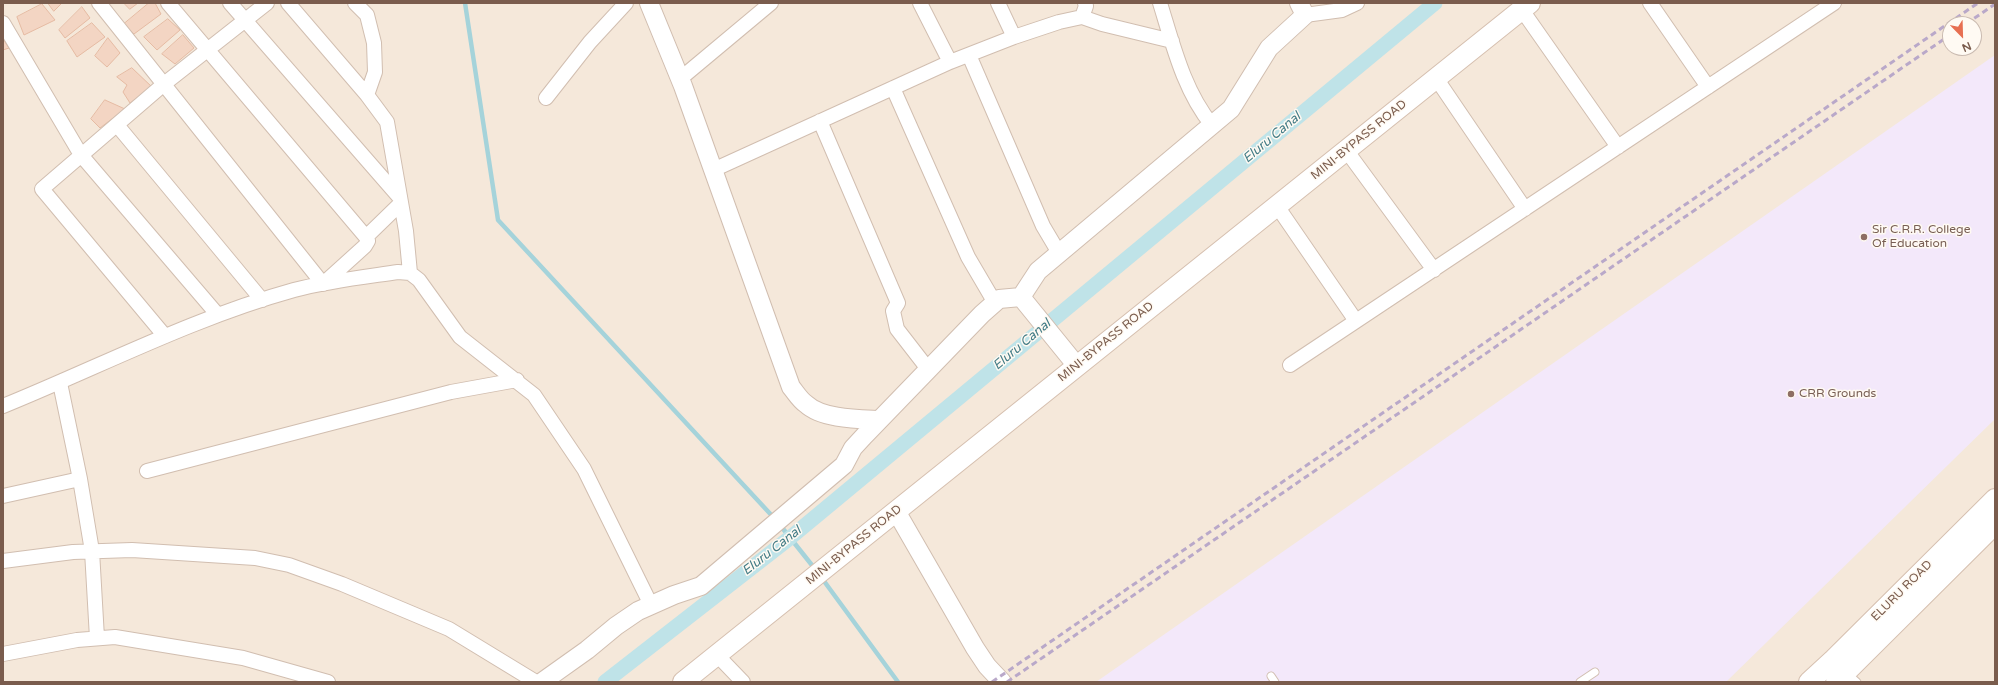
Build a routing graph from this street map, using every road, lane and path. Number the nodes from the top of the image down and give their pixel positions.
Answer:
1 (99, 3) edge
2 (168, 3) edge
3 (230, 3) edge
4 (267, 3) edge
5 (288, 3) edge
6 (355, 3) edge
7 (626, 3) edge
8 (649, 3) edge
9 (772, 3) edge
10 (920, 3) edge
11 (998, 3) edge
12 (1085, 3) edge
13 (1160, 3) edge
14 (1357, 3) edge
15 (1650, 3) edge
16 (1834, 3) edge
17 (1526, 6) edge
18 (1302, 9) edge
19 (1082, 17) junction
20 (245, 20) junction
21 (3, 23) edge
22 (1014, 37) junction
23 (1172, 41) junction
24 (207, 50) junction
25 (969, 54) junction
26 (950, 62) junction
27 (1436, 78) junction
28 (680, 79) junction
29 (164, 84) junction
30 (1708, 87) junction
31 (892, 88) junction
32 (367, 95) junction
33 (546, 98) dead end
34 (820, 121) junction
35 (117, 124) junction
36 (1212, 125) junction
37 (1618, 147) junction
38 (1346, 150) junction
39 (82, 155) junction
40 (712, 170) junction
41 (401, 201) junction
42 (1277, 206) junction
43 (1526, 209) junction
44 (366, 237) junction
45 (1059, 253) junction
46 (1434, 270) junction
47 (410, 273) junction
48 (323, 284) junction
49 (1022, 297) junction
50 (262, 300) junction
51 (995, 303) junction
52 (217, 314) junction
53 (1356, 321) junction
54 (164, 335) junction
55 (1290, 365) dead end
56 (1077, 366) junction
57 (928, 369) junction
58 (517, 380) junction
59 (60, 383) junction
60 (3, 406) edge
61 (879, 420) junction
62 (147, 471) dead end
63 (80, 479) junction
64 (3, 496) edge
65 (1995, 499) edge
66 (893, 513) junction
67 (1995, 524) edge
68 (92, 551) junction
69 (3, 561) edge
70 (651, 605) junction
71 (98, 638) junction
72 (3, 654) edge
73 (717, 655) junction
74 (1843, 671) edge
75 (1595, 672) dead end
76 (328, 682) edge
77 (536, 682) edge
78 (542, 682) edge
79 (683, 682) edge
80 (743, 682) edge
81 (1002, 682) edge
82 (1580, 682) edge
83 (1809, 682) edge

1 - 29 street
2 - 24 street
3 - 20 street
4 - 20 street
5 - 32 street
6 - 32 street
7 - 33 street
8 - 28 street
9 - 28 street
10 - 26 street
11 - 22 street
12 - 19 street
13 - 23 street
14 - 18 street
15 - 30 street
16 - 30 street
17 - 27 main road, MINI-BYPASS ROAD
17 - 37 street
18 - 36 street
19 - 22 street
19 - 23 street
20 - 24 street
20 - 41 street
21 - 39 street
22 - 25 street
23 - 36 street
24 - 29 street
24 - 44 street
25 - 26 street
25 - 45 street
26 - 31 street
27 - 38 main road, MINI-BYPASS ROAD
27 - 43 street
28 - 40 street
29 - 35 street
29 - 48 street
30 - 37 street
31 - 34 street
31 - 51 street
32 - 41 street
34 - 40 street
34 - 57 street
35 - 39 street
35 - 50 street
36 - 45 street
37 - 43 street
38 - 42 main road, MINI-BYPASS ROAD
38 - 46 street
39 - 52 street
39 - 54 street
40 - 61 street
41 - 44 street
41 - 47 street
42 - 53 street
42 - 56 main road, MINI-BYPASS ROAD
43 - 46 street
44 - 48 street
45 - 49 street
46 - 53 street
47 - 48 street
47 - 58 street
48 - 50 street
49 - 51 street
49 - 56 street
50 - 52 street
51 - 57 street
52 - 54 street
53 - 55 street
54 - 59 street
56 - 66 main road, MINI-BYPASS ROAD
57 - 61 street
58 - 62 street
58 - 70 street
59 - 60 street
59 - 63 street
61 - 70 street
63 - 64 street
63 - 68 street
65 - 74 main road, ELURU ROAD
66 - 73 main road, MINI-BYPASS ROAD
66 - 81 street
67 - 74 main road, ELURU ROAD
68 - 69 street
68 - 71 street
68 - 77 street
70 - 78 street
71 - 72 street
71 - 76 street
73 - 79 main road, MINI-BYPASS ROAD
73 - 80 street
74 - 83 main road, ELURU ROAD
75 - 82 lane

